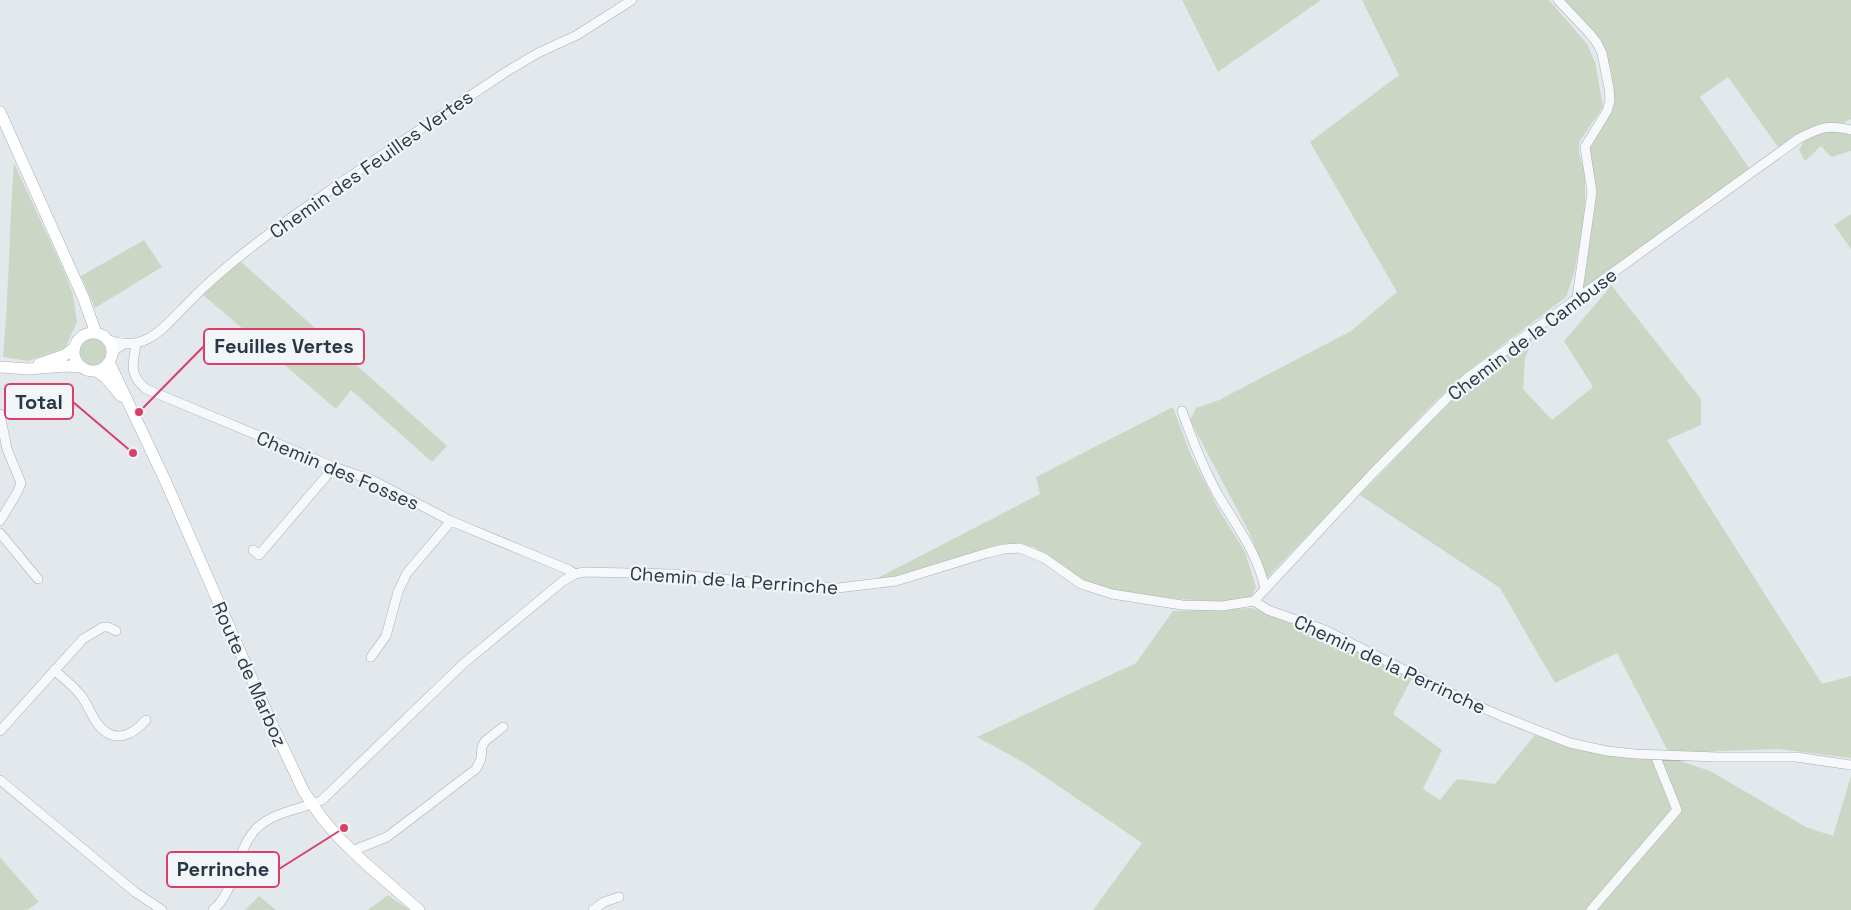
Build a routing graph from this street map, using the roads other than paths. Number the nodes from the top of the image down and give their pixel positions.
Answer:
1 (632, 0) edge
2 (1558, 0) edge
3 (0, 112) edge
4 (1851, 130) edge
5 (74, 278) junction
6 (1577, 298) junction
7 (96, 333) junction
8 (84, 336) junction
9 (109, 340) junction
10 (136, 343) junction
11 (124, 344) junction
12 (75, 347) junction
13 (111, 359) junction
14 (82, 367) junction
15 (4, 369) edge
16 (96, 371) junction
17 (128, 404) junction
18 (1182, 411) dead end
19 (0, 414) edge
20 (334, 467) junction
21 (451, 521) junction
22 (0, 522) edge
23 (0, 533) edge
24 (253, 550) dead end
25 (575, 574) junction
26 (38, 579) dead end
27 (1266, 589) junction
28 (1254, 601) junction
29 (116, 631) dead end
30 (370, 657) dead end
31 (54, 670) junction
32 (146, 720) dead end
33 (503, 727) dead end
34 (0, 731) edge
35 (1656, 755) junction
36 (1851, 765) edge
37 (0, 780) edge
38 (312, 804) junction
39 (352, 851) junction
40 (619, 897) dead end
41 (162, 910) edge
42 (213, 910) edge
43 (419, 910) edge
44 (593, 910) edge
45 (1590, 910) edge

1 - 10 street, Chemin des Feuilles Vertes
2 - 6 street
3 - 5 main road
4 - 6 street, Chemin de la Cambuse
5 - 7 main road
5 - 8 main road
6 - 27 street, Chemin de la Cambuse
7 - 8 main road
7 - 9 main road
8 - 12 main road
9 - 11 street
9 - 13 main road
10 - 11 street, Chemin des Feuilles Vertes
10 - 20 street, Chemin des Fosses
11 - 13 street
12 - 14 main road
12 - 15 main road
13 - 16 main road
13 - 17 main road, Route de Marboz
14 - 15 main road
14 - 16 main road
16 - 17 main road, Route de Marboz
17 - 38 main road, Route de Marboz
18 - 27 street
19 - 22 street
20 - 21 street, Chemin des Fosses
20 - 24 street
21 - 25 street, Chemin des Fosses
21 - 30 street
23 - 26 street
25 - 28 street, Chemin de la Perrinche
25 - 38 street
27 - 28 street, Chemin de la Cambuse
28 - 35 street, Chemin de la Perrinche
29 - 31 street
31 - 32 street
31 - 34 street
33 - 39 street
35 - 36 street, Chemin de la Perrinche
35 - 45 street
37 - 41 street
38 - 39 main road, Route de Marboz
38 - 42 street
39 - 43 main road, Route de Marboz
40 - 44 street

